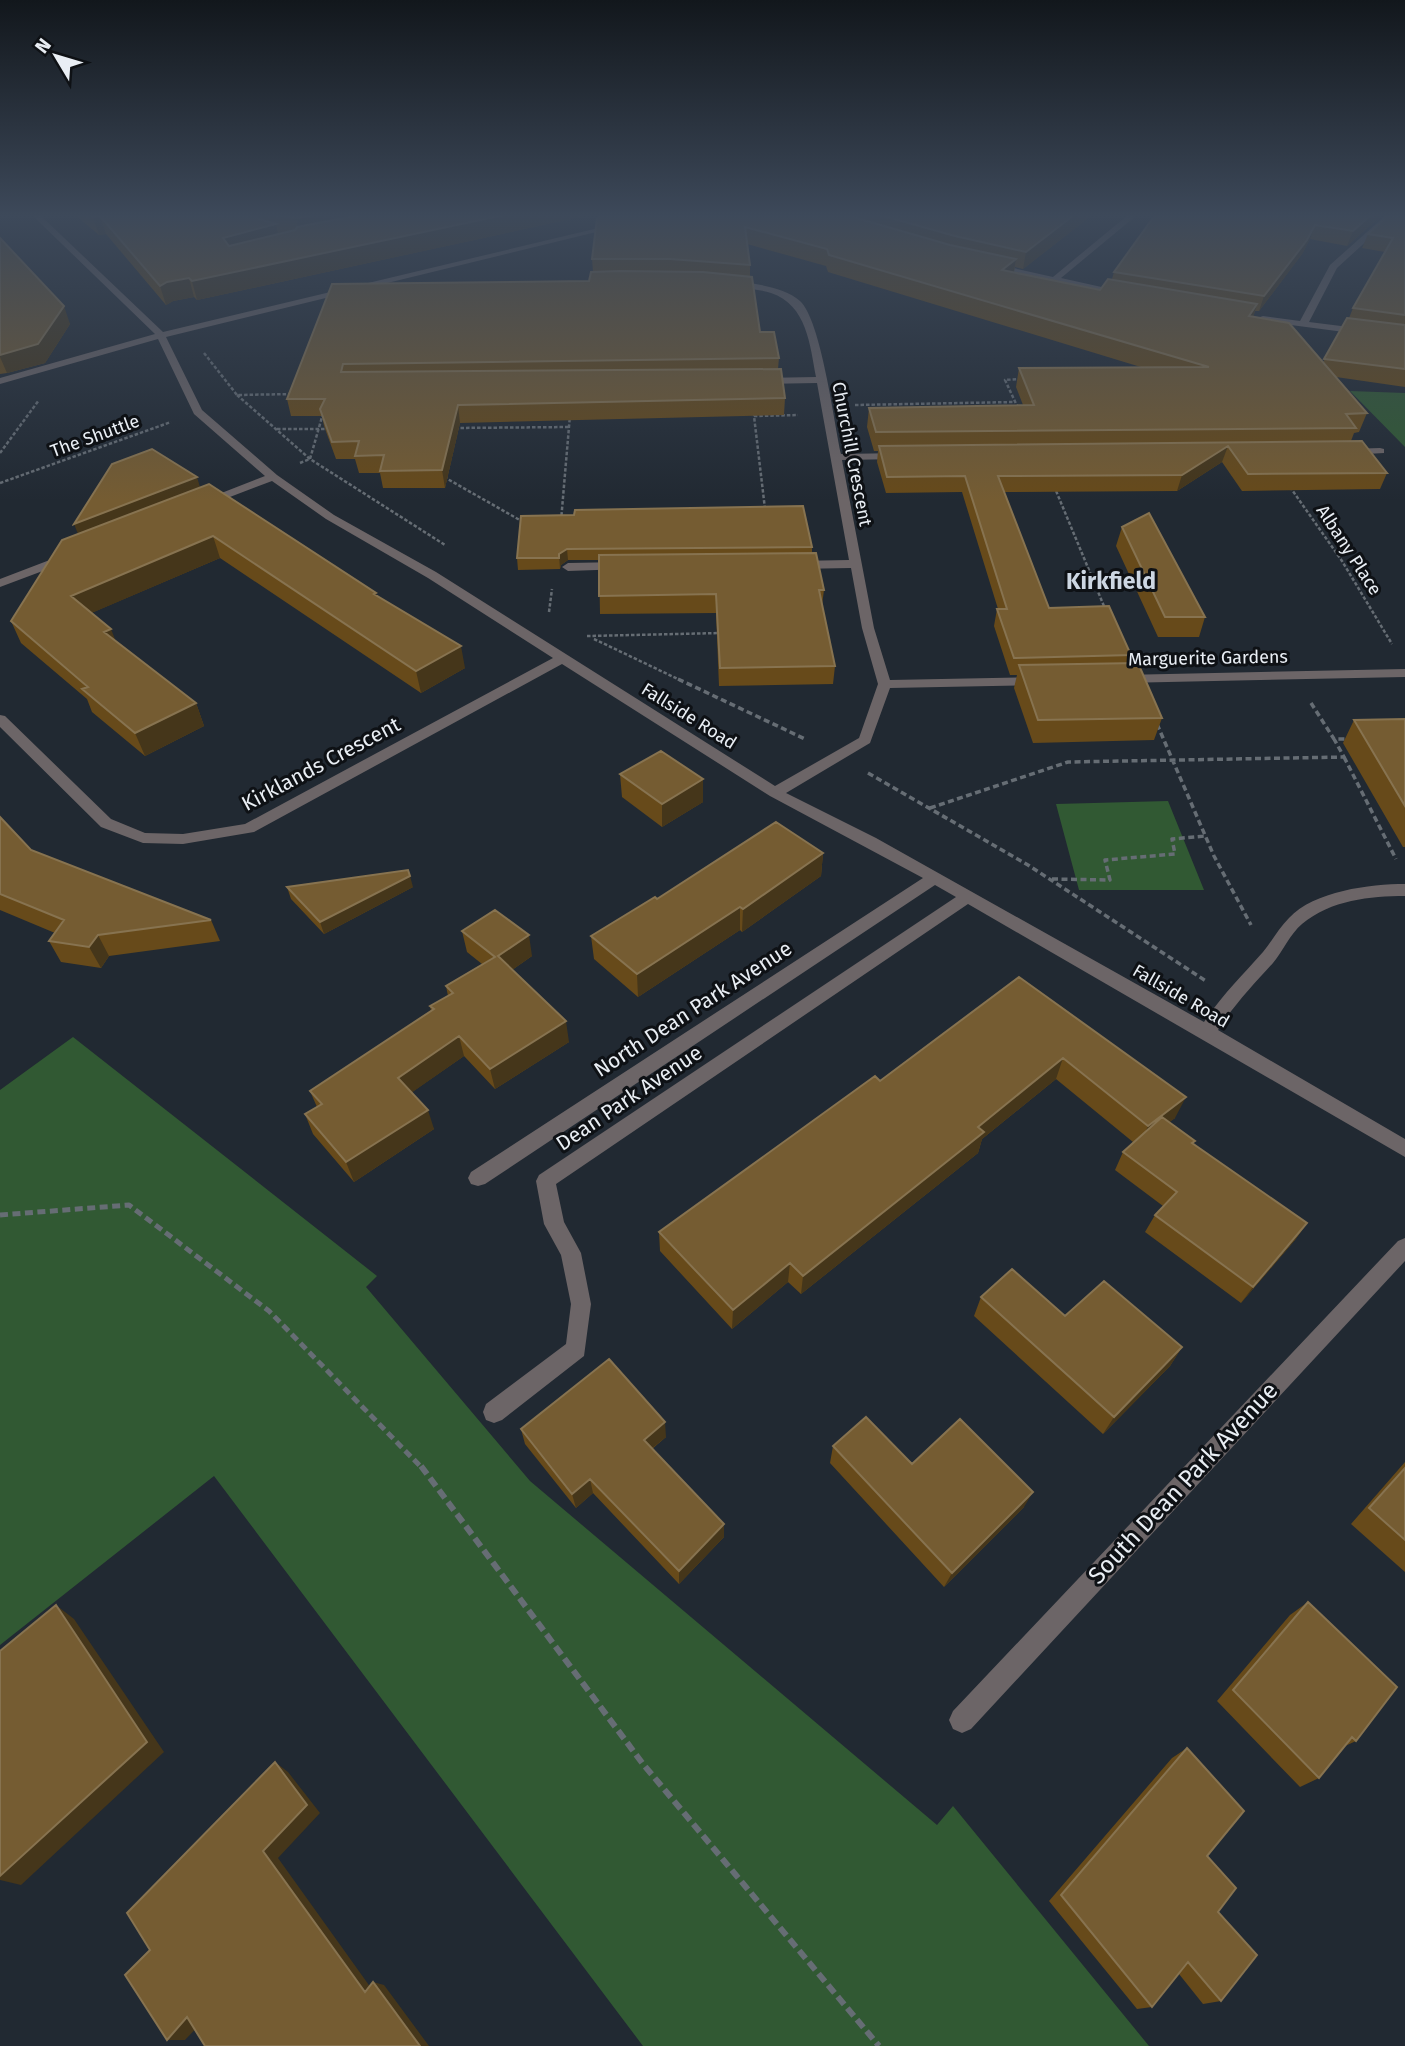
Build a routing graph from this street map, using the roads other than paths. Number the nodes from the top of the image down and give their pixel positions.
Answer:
1 (136, 310) edge
2 (264, 310) edge
3 (801, 310) edge
4 (1310, 310) edge
5 (1255, 318) edge
6 (1303, 324) junction
7 (162, 335) junction
8 (1405, 337) edge
9 (820, 380) junction
10 (0, 381) edge
11 (751, 381) edge
12 (1380, 451) dead end
13 (1342, 452) edge
14 (918, 456) edge
15 (836, 457) junction
16 (273, 477) junction
17 (195, 507) edge
18 (78, 553) edge
19 (855, 564) junction
20 (787, 565) edge
21 (637, 566) edge
22 (568, 567) dead end
23 (0, 583) edge
24 (561, 659) junction
25 (1405, 673) edge
26 (1108, 680) edge
27 (1052, 681) edge
28 (885, 684) junction
29 (0, 719) edge
30 (775, 793) junction
31 (933, 879) junction
32 (1405, 890) edge
33 (967, 897) junction
34 (1208, 1032) junction
35 (1405, 1149) edge
36 (478, 1178) dead end
37 (1405, 1247) edge
38 (494, 1412) dead end
39 (962, 1720) dead end

1 - 7 street, Fallside Road
2 - 7 street
3 - 9 street, Churchill Crescent
4 - 6 street
5 - 6 street
6 - 8 street
7 - 10 street
7 - 16 street, Fallside Road
9 - 11 street
9 - 15 street, Churchill Crescent
12 - 13 street
14 - 15 street
15 - 19 street, Churchill Crescent
16 - 17 street
16 - 24 street, Fallside Road
18 - 23 street
19 - 20 street
19 - 28 street, Churchill Crescent
21 - 22 street
24 - 29 street, Kirklands Crescent
24 - 30 street, Fallside Road
25 - 26 street, Marguerite Gardens
27 - 28 street
28 - 30 street
30 - 31 street, Fallside Road
31 - 33 street, Fallside Road
31 - 36 street, North Dean Park Avenue
32 - 34 street
33 - 34 street, Fallside Road
33 - 38 street, Dean Park Avenue
34 - 35 street, Fallside Road
37 - 39 street, South Dean Park Avenue

